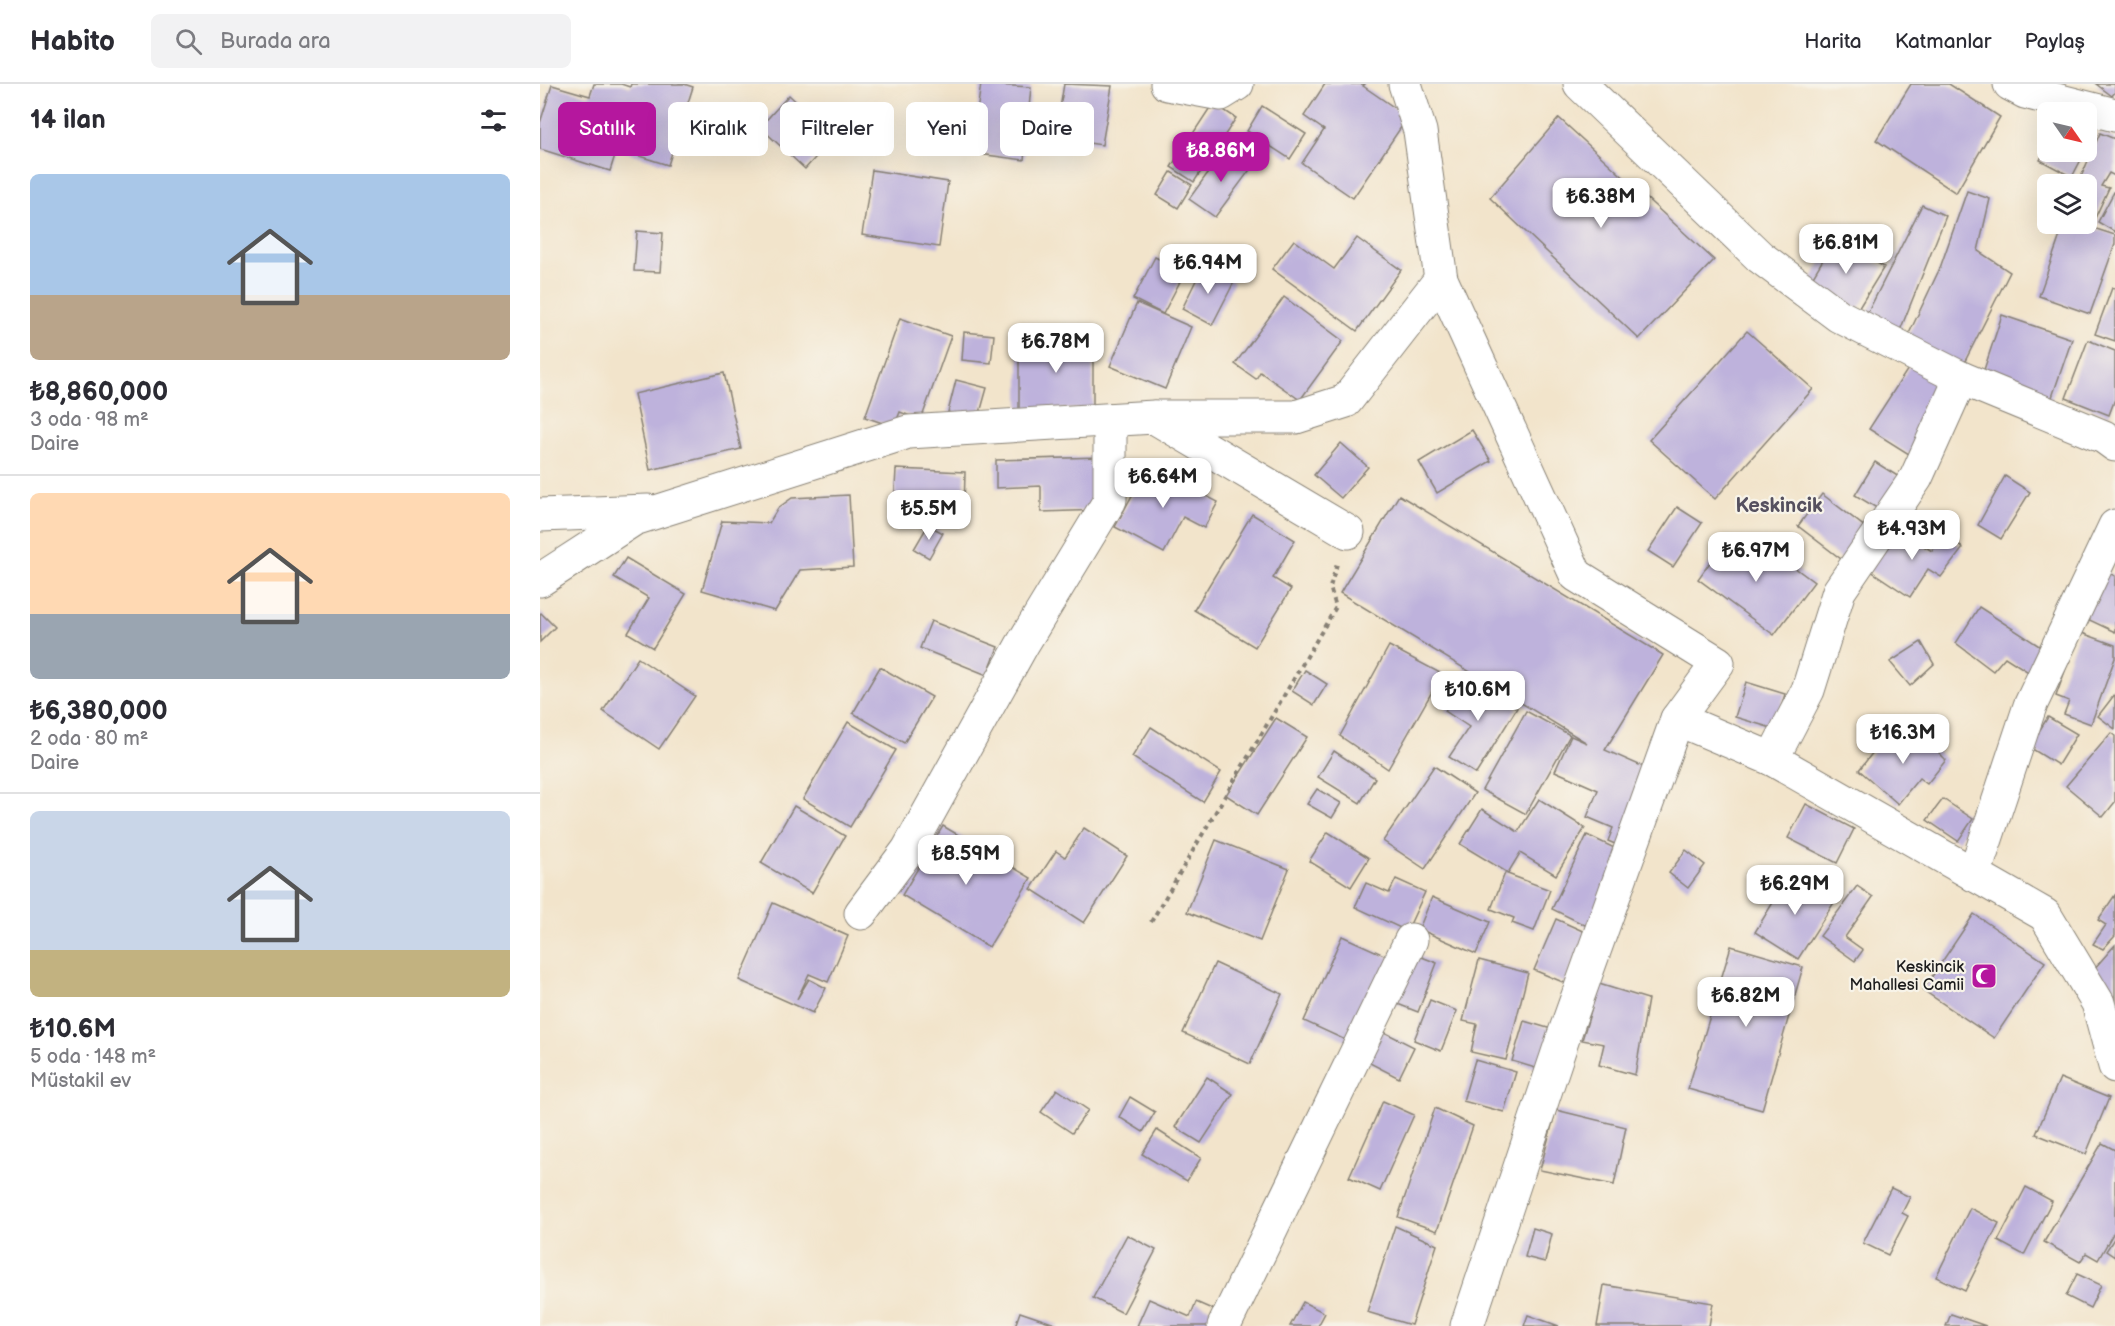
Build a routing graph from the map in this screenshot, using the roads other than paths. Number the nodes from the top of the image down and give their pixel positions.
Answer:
1 (1167, 84) edge
2 (1237, 84) edge
3 (1405, 84) edge
4 (1580, 84) edge
5 (2010, 84) edge
6 (2115, 115) edge
7 (1441, 279) junction
8 (1961, 378) junction
9 (1154, 417) junction
10 (1110, 420) junction
11 (2111, 433) edge
12 (662, 510) junction
13 (540, 515) edge
14 (2115, 526) edge
15 (1348, 532) road end
16 (540, 580) edge
17 (1677, 719) junction
18 (1772, 759) junction
19 (1974, 875) junction
20 (861, 913) dead end
21 (1411, 940) dead end
22 (2115, 1066) edge
23 (1224, 1326) edge
24 (1467, 1326) edge

1 - 2 street
3 - 7 street
4 - 8 street
5 - 6 street
7 - 9 street
7 - 17 street
8 - 11 street
8 - 18 street
9 - 10 street
9 - 15 street
10 - 12 street
10 - 20 street
12 - 13 street
12 - 16 street
14 - 19 street
17 - 18 street
17 - 24 street
18 - 19 street
19 - 22 street
21 - 23 street

